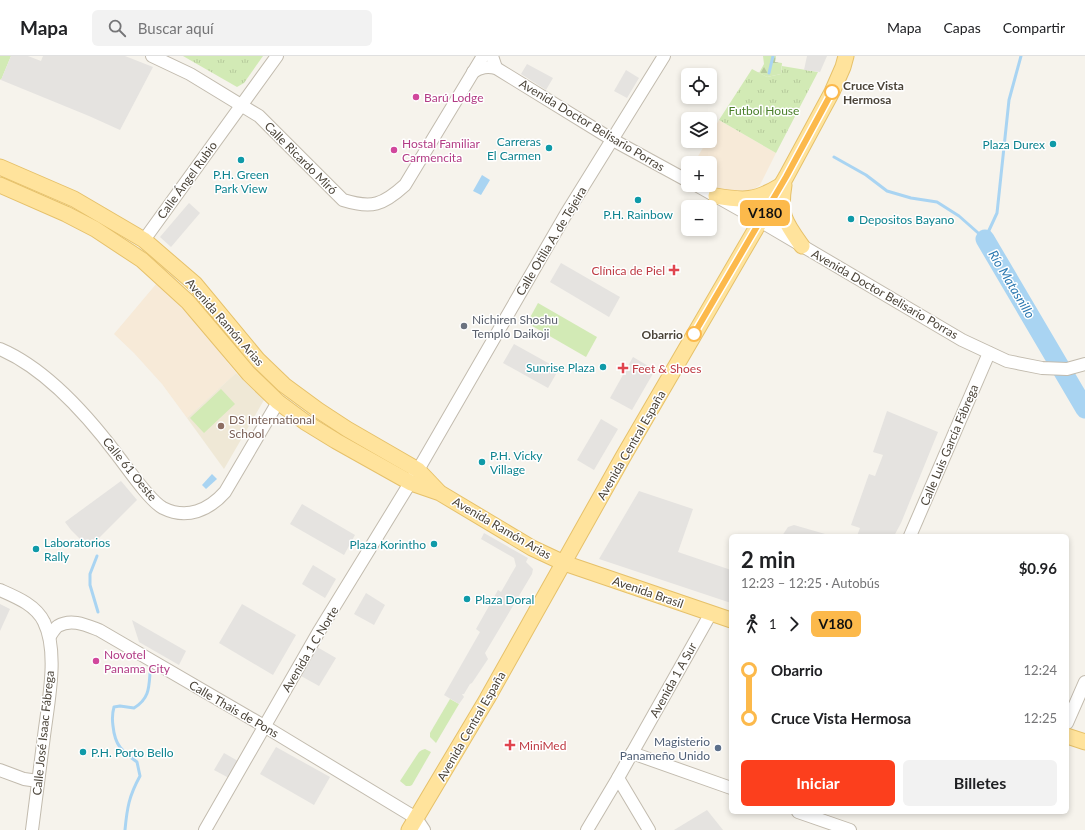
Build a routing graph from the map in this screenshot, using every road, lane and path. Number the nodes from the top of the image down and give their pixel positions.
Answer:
1 (152, 56) edge
2 (277, 56) edge
3 (483, 56) edge
4 (492, 56) edge
5 (664, 56) edge
6 (846, 56) edge
7 (496, 68) junction
8 (473, 72) junction
9 (241, 105) junction
10 (259, 116) junction
11 (231, 120) junction
12 (613, 140) junction
13 (0, 167) edge
14 (681, 176) edge
15 (783, 181) junction
16 (0, 185) edge
17 (709, 192) edge
18 (716, 196) junction
19 (760, 221) junction
20 (144, 240) junction
21 (118, 244) junction
22 (802, 246) junction
23 (0, 349) edge
24 (989, 353) junction
25 (1085, 364) edge
26 (278, 402) junction
27 (418, 470) junction
28 (411, 483) junction
29 (440, 493) junction
30 (911, 534) edge
31 (564, 563) junction
32 (0, 590) edge
33 (711, 613) junction
34 (729, 619) edge
35 (50, 636) junction
36 (1085, 682) edge
37 (1069, 718) edge
38 (264, 726) junction
39 (1069, 737) edge
40 (1085, 742) edge
41 (632, 753) junction
42 (0, 770) edge
43 (618, 778) junction
44 (38, 781) junction
45 (729, 787) edge
46 (802, 814) edge
47 (416, 826) edge
48 (828, 826) edge
49 (32, 830) edge
50 (205, 830) edge
51 (587, 830) edge
52 (650, 830) edge
53 (850, 830) edge

1 - 9 street, Calle Ricardo Miró
2 - 9 street, Calle Ángel Rubio
3 - 8 street, Calle Ricardo Miró
4 - 7 street
5 - 12 street, Calle Otilia A. de Tejeira
6 - 15 main road, Avenida Central España
7 - 8 street
7 - 12 street, Avenida Doctor Belisario Porras
8 - 10 street, Calle Ricardo Miró
9 - 10 street, Calle Ricardo Miró
9 - 11 street, Calle Ángel Rubio
10 - 11 street
11 - 20 street, Calle Ángel Rubio
12 - 14 street, Avenida Doctor Belisario Porras
12 - 27 street, Calle Otilia A. de Tejeira
13 - 20 main road, Avenida Ramón Arias
15 - 18 main road
15 - 19 main road, Avenida Central España
15 - 22 main road
16 - 21 main road, Avenida Ramón Arias
17 - 18 street, Avenida Doctor Belisario Porras
18 - 19 street, Avenida Doctor Belisario Porras
19 - 22 street, Avenida Doctor Belisario Porras
19 - 31 main road, Avenida Central España
20 - 21 main road
20 - 27 main road, Avenida Ramón Arias
21 - 26 main road, Avenida Ramón Arias
22 - 24 street, Avenida Doctor Belisario Porras
23 - 26 street, Calle 61 Oeste
24 - 25 street, Avenida Doctor Belisario Porras
24 - 30 street, Calle Luis García Fábrega
26 - 28 main road, Avenida Ramón Arias
27 - 28 street, Avenida 1 C Norte
27 - 29 main road, Avenida Ramón Arias
28 - 29 main road, Avenida Ramón Arias
28 - 38 street, Avenida 1 C Norte
29 - 31 main road, Avenida Ramón Arias
31 - 33 main road, Avenida Brasil
31 - 47 main road, Avenida Central España
32 - 35 street
33 - 34 main road, Avenida Brasil
33 - 41 street, Avenida 1 A Sur
35 - 38 street, Calle Thais de Pons
35 - 44 street, Calle José Isaac Fábrega
36 - 37 street
38 - 47 street, Calle Thais de Pons
38 - 50 street, Avenida 1 C Norte
39 - 40 main road
41 - 43 street, Avenida 1 A Sur
41 - 45 street
42 - 44 street
43 - 51 street, Avenida 1 A Sur
43 - 52 street
44 - 49 street, Calle José Isaac Fábrega
46 - 48 street
48 - 53 street

